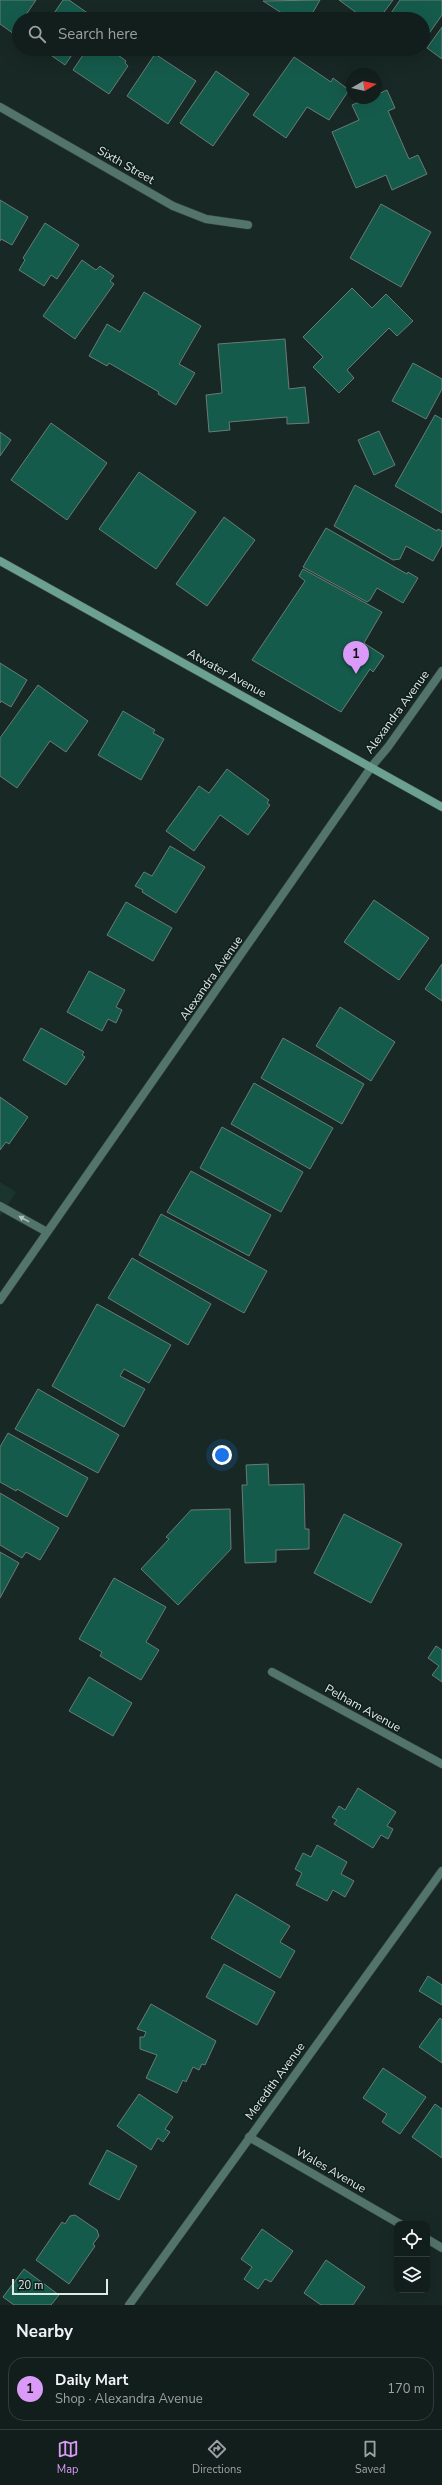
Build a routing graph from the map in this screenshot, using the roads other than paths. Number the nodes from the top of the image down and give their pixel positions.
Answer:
1 (0, 107) edge
2 (248, 225) dead end
3 (0, 561) edge
4 (442, 671) edge
5 (372, 766) junction
6 (442, 807) edge
7 (0, 1206) edge
8 (47, 1232) junction
9 (0, 1300) edge
10 (272, 1672) dead end
11 (442, 1764) edge
12 (442, 1871) edge
13 (249, 2137) junction
14 (395, 2221) edge
15 (430, 2241) edge
16 (442, 2248) edge
17 (129, 2305) edge

1 - 2 street, Sixth Street
3 - 5 street, Atwater Avenue
4 - 5 street, Alexandra Avenue
5 - 6 street, Atwater Avenue
5 - 8 street, Alexandra Avenue
8 -> 7 street
8 - 9 street, Alexandra Avenue
10 - 11 street, Pelham Avenue
12 - 13 street, Meredith Avenue
13 - 14 street, Wales Avenue
13 - 17 street, Meredith Avenue
15 - 16 street

